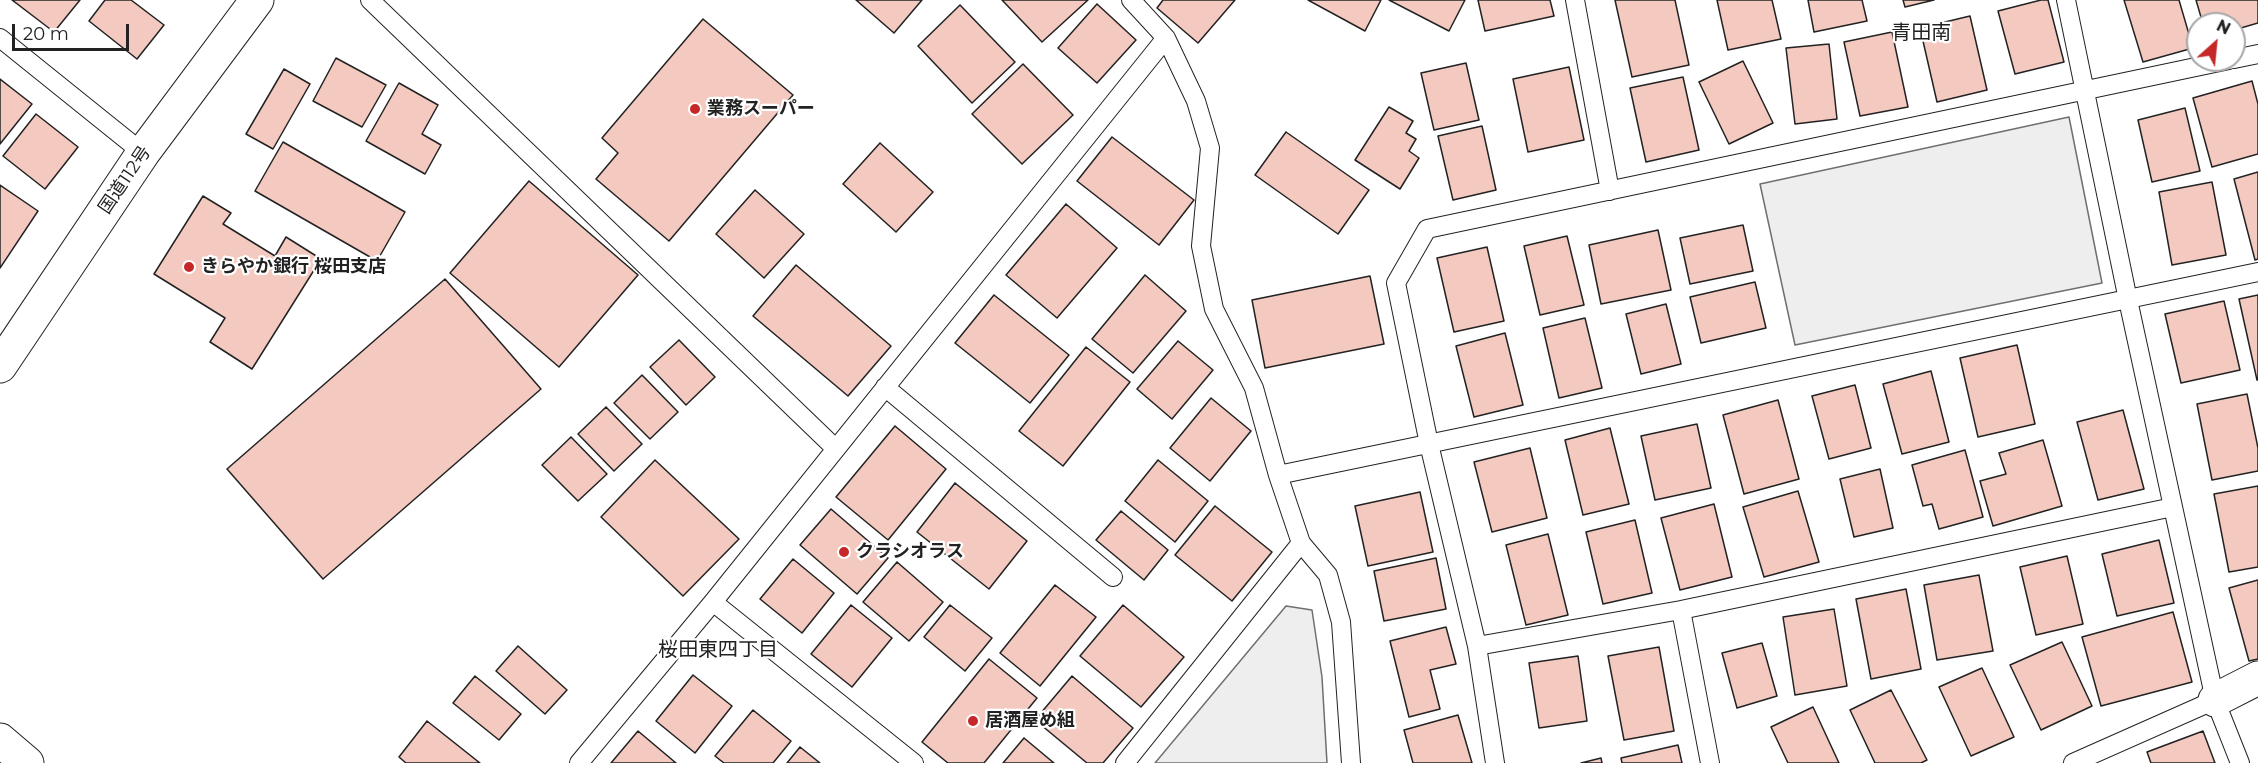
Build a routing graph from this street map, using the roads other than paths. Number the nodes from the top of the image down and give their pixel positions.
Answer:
1 (256, 0) edge
2 (370, 0) edge
3 (1131, 0) edge
4 (1575, 0) edge
5 (2066, 0) edge
6 (0, 38) edge
7 (1166, 38) junction
8 (2186, 69) edge
9 (2086, 91) junction
10 (143, 153) junction
11 (1610, 191) junction
12 (2258, 272) edge
13 (2128, 300) junction
14 (0, 366) edge
15 (885, 387) junction
16 (1429, 444) junction
17 (835, 448) junction
18 (1278, 475) junction
19 (2173, 507) junction
20 (1301, 543) junction
21 (1113, 577) dead end
22 (713, 602) junction
23 (1681, 610) junction
24 (1477, 646) junction
25 (2258, 678) edge
26 (2215, 700) junction
27 (0, 740) edge
28 (27, 763) edge
29 (579, 763) edge
30 (914, 763) edge
31 (1125, 763) edge
32 (1351, 763) edge
33 (1495, 763) edge
34 (1710, 763) edge
35 (2073, 763) edge
36 (2240, 763) edge

1 - 10 main road, 国道112号
2 - 17 lane
3 - 7 lane
4 - 11 lane
5 - 9 lane
6 - 10 lane
7 - 15 lane
7 - 18 lane
8 - 9 lane
9 - 11 lane
9 - 13 lane
10 - 14 main road, 国道112号
11 - 16 lane
12 - 13 lane
13 - 16 lane
13 - 19 lane
15 - 17 lane
15 - 21 lane
16 - 18 lane
16 - 24 lane
17 - 22 lane
18 - 20 lane
19 - 23 lane
19 - 26 lane
20 - 31 lane
20 - 32 lane
22 - 29 lane
22 - 30 lane
23 - 24 lane
23 - 34 lane
24 - 33 lane
25 - 26 main road
26 - 35 lane
26 - 36 lane
27 - 28 main road

